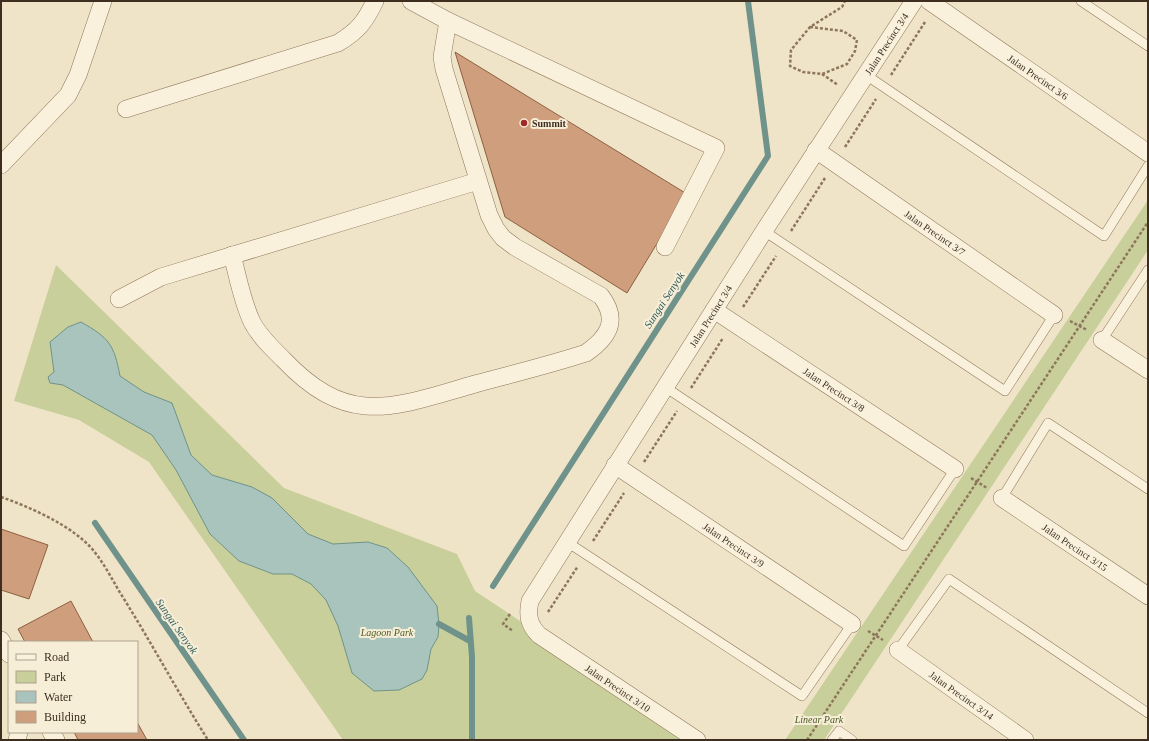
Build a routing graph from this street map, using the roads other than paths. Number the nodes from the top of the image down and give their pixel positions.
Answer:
1 (104, 1) edge
2 (375, 1) edge
3 (411, 1) edge
4 (914, 1) edge
5 (929, 1) edge
6 (1081, 1) edge
7 (448, 21) junction
8 (1148, 46) edge
9 (866, 75) junction
10 (126, 109) dead end
11 (816, 150) junction
12 (1148, 153) edge
13 (1, 165) edge
14 (1148, 166) edge
15 (478, 181) junction
16 (764, 231) junction
17 (665, 247) dead end
18 (232, 255) junction
19 (1148, 270) edge
20 (119, 299) dead end
21 (714, 310) junction
22 (1054, 315) joint
23 (1102, 340) joint
24 (1148, 370) edge
25 (665, 387) junction
26 (615, 465) junction
27 (955, 469) joint
28 (1148, 489) edge
29 (1002, 498) joint
30 (567, 542) junction
31 (1148, 596) edge
32 (852, 624) joint
33 (539, 635) joint
34 (1, 640) edge
35 (898, 650) joint
36 (8, 652) edge
37 (1148, 713) edge
38 (697, 740) edge
39 (832, 740) edge
40 (852, 740) edge
41 (1026, 740) edge

1 - 13 street
2 - 10 street
3 - 7 street
4 - 9 street, Jalan Precinct 3/4
5 - 12 street, Jalan Precinct 3/6
6 - 8 lane
7 - 15 street
7 - 17 street
9 - 11 street, Jalan Precinct 3/4
9 - 14 lane
11 - 16 street, Jalan Precinct 3/4
11 - 22 street, Jalan Precinct 3/7
15 - 18 street
15 - 18 street
16 - 21 street, Jalan Precinct 3/4
16 - 22 lane
18 - 20 street
19 - 23 lane
21 - 25 street, Jalan Precinct 3/4
21 - 27 street, Jalan Precinct 3/8
23 - 24 street
25 - 26 street, Jalan Precinct 3/4
25 - 27 lane
26 - 30 street, Jalan Precinct 3/4
26 - 32 street, Jalan Precinct 3/9
28 - 29 lane
29 - 31 street, Jalan Precinct 3/15
30 - 32 lane
30 - 33 street, Jalan Precinct 3/4
33 - 38 street, Jalan Precinct 3/10
34 - 36 street
35 - 37 lane
35 - 41 street, Jalan Precinct 3/14
39 - 40 lane

